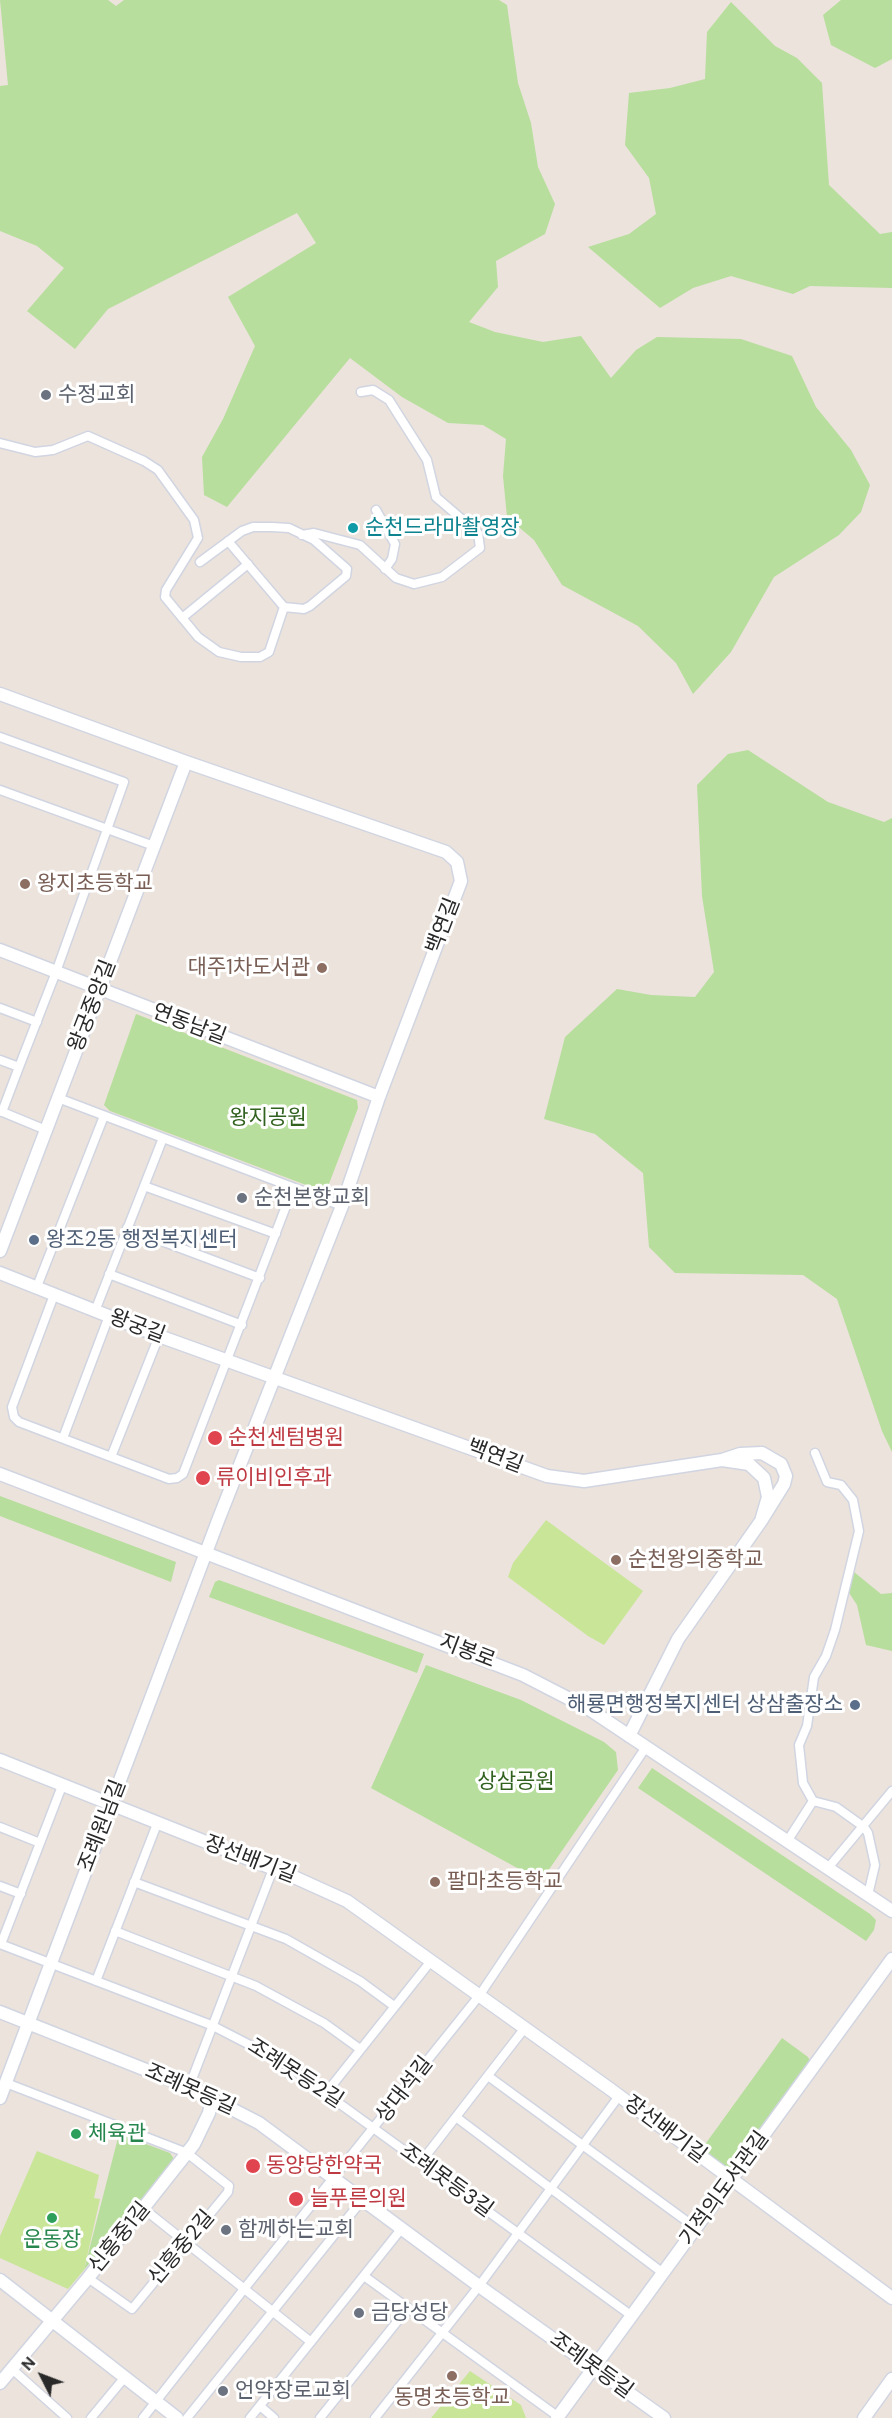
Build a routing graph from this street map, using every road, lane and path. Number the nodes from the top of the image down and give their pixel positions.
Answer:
1 (361, 392) dead end
2 (0, 443) edge
3 (376, 510) dead end
4 (302, 535) junction
5 (228, 541) junction
6 (200, 562) dead end
7 (248, 564) junction
8 (385, 569) junction
9 (284, 607) junction
10 (182, 618) junction
11 (0, 694) edge
12 (0, 737) edge
13 (186, 762) junction
14 (0, 790) edge
15 (107, 829) junction
16 (154, 846) junction
17 (0, 950) edge
18 (56, 972) junction
19 (99, 990) junction
20 (0, 1008) edge
21 (37, 1022) junction
22 (0, 1060) edge
23 (19, 1067) junction
24 (379, 1097) junction
25 (58, 1098) junction
26 (1, 1111) edge
27 (104, 1116) junction
28 (46, 1130) junction
29 (163, 1138) junction
30 (144, 1186) junction
31 (293, 1188) junction
32 (342, 1206) junction
33 (127, 1228) junction
34 (276, 1234) junction
35 (0, 1251) edge
36 (0, 1273) edge
37 (110, 1274) junction
38 (260, 1278) junction
39 (36, 1289) junction
40 (54, 1295) junction
41 (95, 1311) junction
42 (109, 1316) junction
43 (242, 1325) junction
44 (159, 1336) junction
45 (227, 1360) junction
46 (276, 1379) junction
47 (63, 1438) junction
48 (814, 1453) dead end
49 (111, 1457) junction
50 (722, 1460) junction
51 (0, 1474) edge
52 (761, 1521) junction
53 (206, 1553) junction
54 (629, 1736) junction
55 (646, 1747) junction
56 (0, 1760) edge
57 (62, 1786) junction
58 (892, 1791) edge
59 (813, 1801) junction
60 (111, 1805) junction
61 (157, 1824) junction
62 (0, 1827) edge
63 (864, 1827) junction
64 (788, 1840) junction
65 (40, 1843) junction
66 (828, 1868) junction
67 (273, 1869) junction
68 (134, 1882) junction
69 (0, 1886) edge
70 (21, 1894) junction
71 (868, 1894) junction
72 (892, 1911) edge
73 (251, 1925) junction
74 (115, 1931) junction
75 (1, 1944) edge
76 (892, 1959) edge
77 (430, 1961) junction
78 (51, 1964) junction
79 (231, 1976) junction
80 (96, 1981) junction
81 (479, 1996) junction
82 (394, 2006) junction
83 (0, 2012) edge
84 (28, 2023) junction
85 (212, 2026) junction
86 (524, 2029) junction
87 (360, 2049) junction
88 (488, 2076) junction
89 (6, 2083) junction
90 (189, 2087) junction
91 (326, 2093) junction
92 (619, 2096) junction
93 (212, 2097) junction
94 (0, 2098) edge
95 (456, 2118) junction
96 (374, 2128) junction
97 (583, 2145) junction
98 (187, 2153) junction
99 (421, 2162) junction
100 (335, 2178) junction
101 (731, 2179) junction
102 (551, 2188) junction
103 (363, 2199) junction
104 (144, 2209) junction
105 (402, 2228) junction
106 (696, 2228) junction
107 (518, 2233) junction
108 (187, 2244) junction
109 (663, 2273) junction
110 (364, 2276) junction
111 (88, 2278) junction
112 (0, 2280) edge
113 (479, 2286) junction
114 (244, 2289) junction
115 (892, 2298) edge
116 (408, 2308) junction
117 (273, 2312) junction
118 (632, 2316) junction
119 (54, 2320) junction
120 (442, 2333) junction
121 (311, 2342) junction
122 (593, 2368) junction
123 (12, 2369) junction
124 (125, 2377) junction
125 (892, 2379) edge
126 (0, 2383) edge
127 (157, 2402) junction
128 (260, 2406) junction
129 (558, 2417) edge
130 (67, 2418) edge
131 (91, 2418) edge
132 (143, 2418) edge
133 (177, 2418) edge
134 (187, 2418) edge
135 (250, 2418) edge
136 (274, 2418) edge
137 (320, 2418) edge
138 (375, 2418) edge
139 (664, 2418) edge
140 (864, 2418) edge

1 - 8 street
2 - 10 street
3 - 8 street
4 - 5 street
4 - 8 street
4 - 9 street
5 - 6 street
5 - 7 street
7 - 9 street
7 - 10 street
9 - 10 street
11 - 13 street, 백연길
12 - 15 street
13 - 16 street, 왕궁중앙길
13 - 24 street, 백연길
14 - 15 street
15 - 16 street
15 - 18 street
16 - 19 street, 왕궁중앙길
17 - 18 street, 연동남길
18 - 19 street, 연동남길
18 - 21 street
19 - 24 street, 연동남길
19 - 25 street, 왕궁중앙길
20 - 21 street
21 - 23 street
22 - 23 street
23 - 26 street
24 - 32 street, 백연길
25 - 27 street
25 - 28 street, 왕궁중앙길
26 - 28 street
27 - 29 street
27 - 39 street
28 - 35 street, 왕궁중앙길
29 - 30 street
29 - 31 street
30 - 33 street
30 - 34 street
31 - 32 street
31 - 34 street
32 - 46 street, 백연길
33 - 37 street
33 - 38 street
34 - 38 street
36 - 39 street, 왕궁길
37 - 41 street
37 - 43 street
38 - 43 street
39 - 40 street, 왕궁길
40 - 41 street, 왕궁길
40 - 47 street
41 - 42 street, 왕궁길
42 - 44 street, 왕궁길
42 - 47 street
43 - 45 street
44 - 45 street, 왕궁길
44 - 49 street
45 - 46 street, 왕궁길
45 - 49 street
46 - 50 street, 백연길
46 - 53 street, 백연길
47 - 49 street
48 - 59 street
50 - 52 street, 백연길
50 - 52 street, 백연길
51 - 53 street, 지봉로
52 - 54 street, 백연길
53 - 54 street, 지봉로
53 - 60 street, 조례원님길
54 - 55 street, 지봉로
55 - 64 street, 지봉로
55 - 81 street, 상대석길
56 - 57 street, 장선배기길
57 - 60 street, 장선배기길
57 - 65 street
58 - 63 street
59 - 63 street
59 - 64 street
60 - 61 street, 장선배기길
60 - 78 street, 조례원님길
61 - 67 street, 장선배기길
61 - 68 street
62 - 65 street
63 - 66 street
63 - 71 street
64 - 66 street, 지봉로
65 - 70 street
66 - 71 street, 지봉로
67 - 73 street
67 - 77 street, 장선배기길
68 - 73 street
68 - 74 street
69 - 70 street
70 - 75 street
71 - 72 street, 지봉로
73 - 79 street
73 - 82 street
74 - 79 street
74 - 80 street
75 - 78 street, 조례못등2길
76 - 101 street, 기적의도서관길
77 - 81 street, 장선배기길
77 - 82 street
78 - 80 street, 조례못등2길
78 - 84 street, 조례원님길
79 - 85 street
79 - 87 street
80 - 85 street, 조례못등2길
81 - 86 street, 장선배기길
81 - 96 street, 상대석길
82 - 87 street
83 - 84 street, 조례못등길
84 - 89 street, 조례원님길
84 - 90 street, 조례못등길
85 - 90 street
85 - 91 street, 조례못등2길
86 - 88 street
86 - 92 street, 장선배기길
87 - 91 street
88 - 95 street
88 - 97 street
89 - 94 street, 조례원님길
89 - 98 street
90 - 93 street, 조례못등길
91 - 96 street, 조례못등2길
92 - 97 street
92 - 101 street, 장선배기길
93 - 98 street, 신흥중1길
93 - 100 street, 조례못등길
95 - 99 street
95 - 102 street
96 - 99 street, 조례못등3길
96 - 100 street, 상대석길
97 - 102 street
97 - 106 street
98 - 104 street, 신흥중1길
98 - 108 street, 신흥중2길
99 - 107 street, 조례못등3길
100 - 103 street, 조례못등길
100 - 114 street, 상대석길
101 - 106 street, 기적의도서관길
101 - 115 street, 장선배기길
102 - 107 street
102 - 109 street
103 - 105 street, 조례못등길
103 - 117 street
104 - 108 street
104 - 111 street, 신흥중1길
105 - 110 street
105 - 113 street, 조례못등길
106 - 109 street, 기적의도서관길
107 - 113 street
107 - 118 street, 조례못등3길
108 - 111 street, 신흥중2길
108 - 114 street
109 - 118 street, 기적의도서관길
110 - 116 street
110 - 121 street
111 - 119 street, 신흥중1길
112 - 119 street
113 - 120 street
113 - 122 street, 조례못등길
114 - 117 street
114 - 127 street, 상대석길
116 - 120 street
116 - 137 street
117 - 121 street
117 - 134 street
118 - 122 street, 기적의도서관길
119 - 123 street, 신흥중1길
119 - 124 street
120 - 129 street
120 - 138 street
121 - 128 street
122 - 129 street, 기적의도서관길
122 - 139 street, 조례못등길
123 - 126 street, 신흥중1길
123 - 130 street
124 - 127 street
124 - 131 street
125 - 140 street
127 - 132 street, 상대석길
127 - 133 street
128 - 135 street
128 - 136 street

